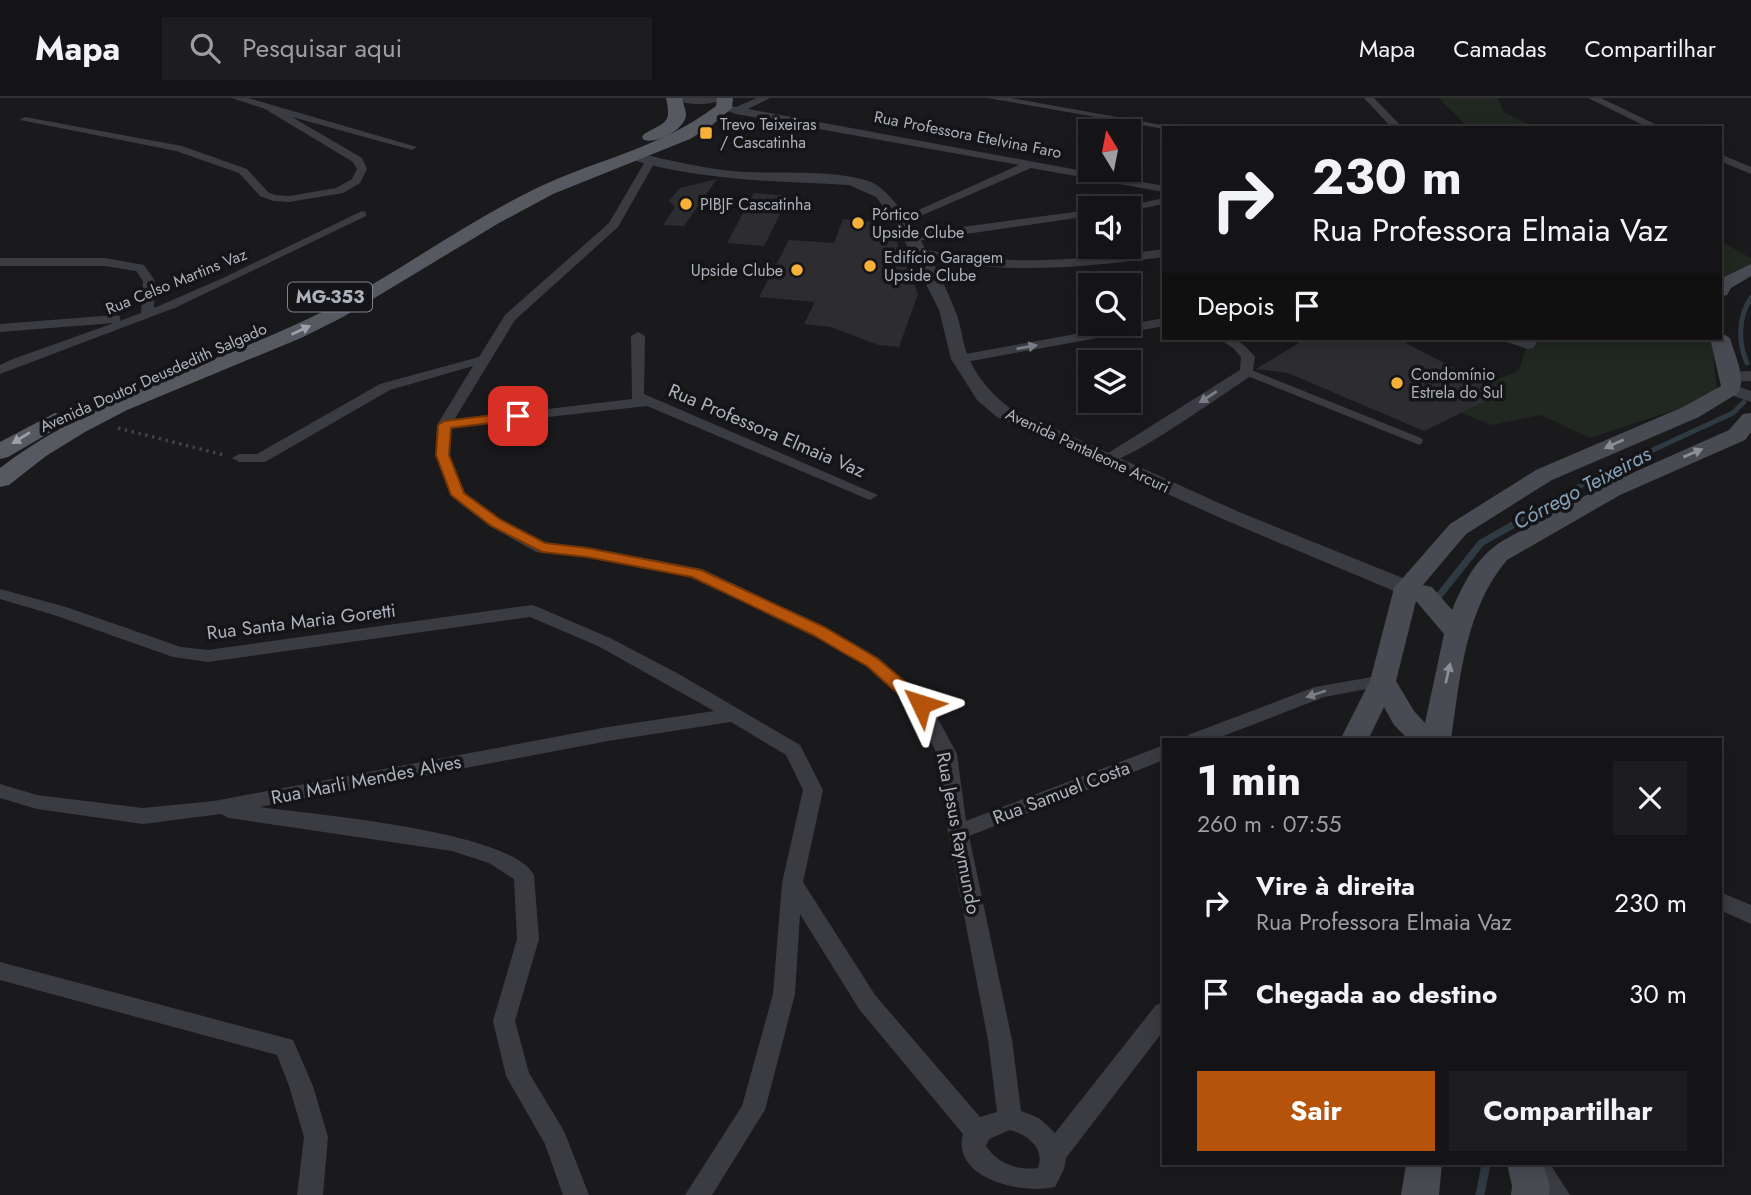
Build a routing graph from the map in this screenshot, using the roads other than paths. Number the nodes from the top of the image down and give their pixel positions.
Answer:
1 (237, 98) edge
2 (765, 98) edge
3 (993, 98) edge
4 (1369, 98) edge
5 (1593, 98) edge
6 (677, 103) edge
7 (726, 104) edge
8 (269, 107) junction
9 (25, 120) dead end
10 (1162, 126) edge
11 (1396, 126) edge
12 (1654, 126) edge
13 (412, 147) dead end
14 (1722, 158) edge
15 (642, 159) junction
16 (1031, 164) junction
17 (1751, 171) edge
18 (1162, 189) edge
19 (1162, 201) edge
20 (1141, 205) edge
21 (362, 214) dead end
22 (1078, 215) edge
23 (902, 220) junction
24 (914, 245) junction
25 (1162, 253) edge
26 (0, 262) edge
27 (1751, 269) edge
28 (1722, 288) edge
29 (145, 316) junction
30 (1162, 322) edge
31 (0, 328) edge
32 (638, 336) dead end
33 (1228, 340) edge
34 (1508, 340) edge
35 (1532, 340) edge
36 (1721, 340) edge
37 (960, 359) junction
38 (482, 360) junction
39 (0, 370) edge
40 (1247, 372) junction
41 (1741, 385) edge
42 (650, 401) junction
43 (1751, 419) edge
44 (444, 425) junction
45 (1419, 442) dead end
46 (0, 452) edge
47 (239, 458) road end
48 (1107, 460) junction
49 (0, 480) edge
50 (870, 495) dead end
51 (1407, 588) junction
52 (0, 594) edge
53 (1458, 632) junction
54 (1383, 681) junction
55 (732, 715) junction
56 (1200, 738) edge
57 (1355, 738) edge
58 (1423, 738) edge
59 (1437, 738) edge
60 (1162, 753) edge
61 (0, 791) edge
62 (214, 808) junction
63 (958, 832) junction
64 (792, 883) junction
65 (1722, 901) edge
66 (1751, 915) edge
67 (0, 971) edge
68 (1162, 1015) edge
69 (1010, 1118) junction
70 (979, 1134) junction
71 (1053, 1155) junction
72 (1424, 1165) edge
73 (1525, 1165) edge
74 (1537, 1165) edge
75 (1013, 1194) edge
76 (310, 1195) edge
77 (576, 1195) edge
78 (698, 1195) edge
79 (1420, 1195) edge
80 (1530, 1195) edge
81 (1557, 1195) edge

1 - 8 street
2 - 7 street
3 - 10 street
4 - 11 street
5 - 12 street
6 - 7 street
6 - 15 main road
6 -> 46 main road, Avenida Doutor Deusdedith Salgado / MG-353
7 - 15 main road, Avenida Doutor Deusdedith Salgado / MG-353
7 - 16 street, Rua Professora Etelvina Faro
8 - 9 street
8 - 13 street
14 - 17 street
15 - 23 street, Avenida Pantaleone Arcuri
15 - 38 street
49 -> 15 main road, Avenida Doutor Deusdedith Salgado / MG-353
16 - 18 street, Rua Professora Etelvina Faro
16 - 23 street
19 - 20 street
21 - 29 street, Rua Celso Martins Vaz
22 - 24 street
23 - 24 street, Avenida Pantaleone Arcuri
24 - 25 street
24 - 37 street, Avenida Pantaleone Arcuri
26 - 29 street
27 - 28 main road
29 - 31 street
29 - 39 street, Rua Celso Martins Vaz
37 -> 30 street
32 - 42 street, Rua Professora Elmaia Vaz
33 - 40 street
34 - 35 street
36 - 41 main road
37 - 48 street, Avenida Pantaleone Arcuri
38 - 44 street
38 - 47 street
40 - 45 lane
40 -> 48 street
41 -> 51 main road
42 - 44 street, Rua Professora Elmaia Vaz
42 - 50 street, Rua Professora Elmaia Vaz
53 -> 43 main road
44 - 63 street, Rua Jesus Raymundo
48 - 51 street, Avenida Pantaleone Arcuri
51 - 53 main road
51 - 54 main road
52 - 55 street, Rua Santa Maria Goretti
59 -> 53 main road
54 -> 56 street
54 - 57 main road
54 - 58 main road
55 - 62 street, Rua Marli Mendes Alves
55 - 64 street
60 - 63 street, Rua Samuel Costa
61 - 62 street, Rua Marli Mendes Alves
62 - 77 street
63 - 69 street, Rua Jesus Raymundo
64 - 70 street
64 - 78 street
65 - 66 street
67 - 76 street
68 - 71 street
69 - 70 street
69 - 71 street
70 - 75 street
71 - 75 street
72 - 79 main road
73 - 80 main road
74 - 81 street

